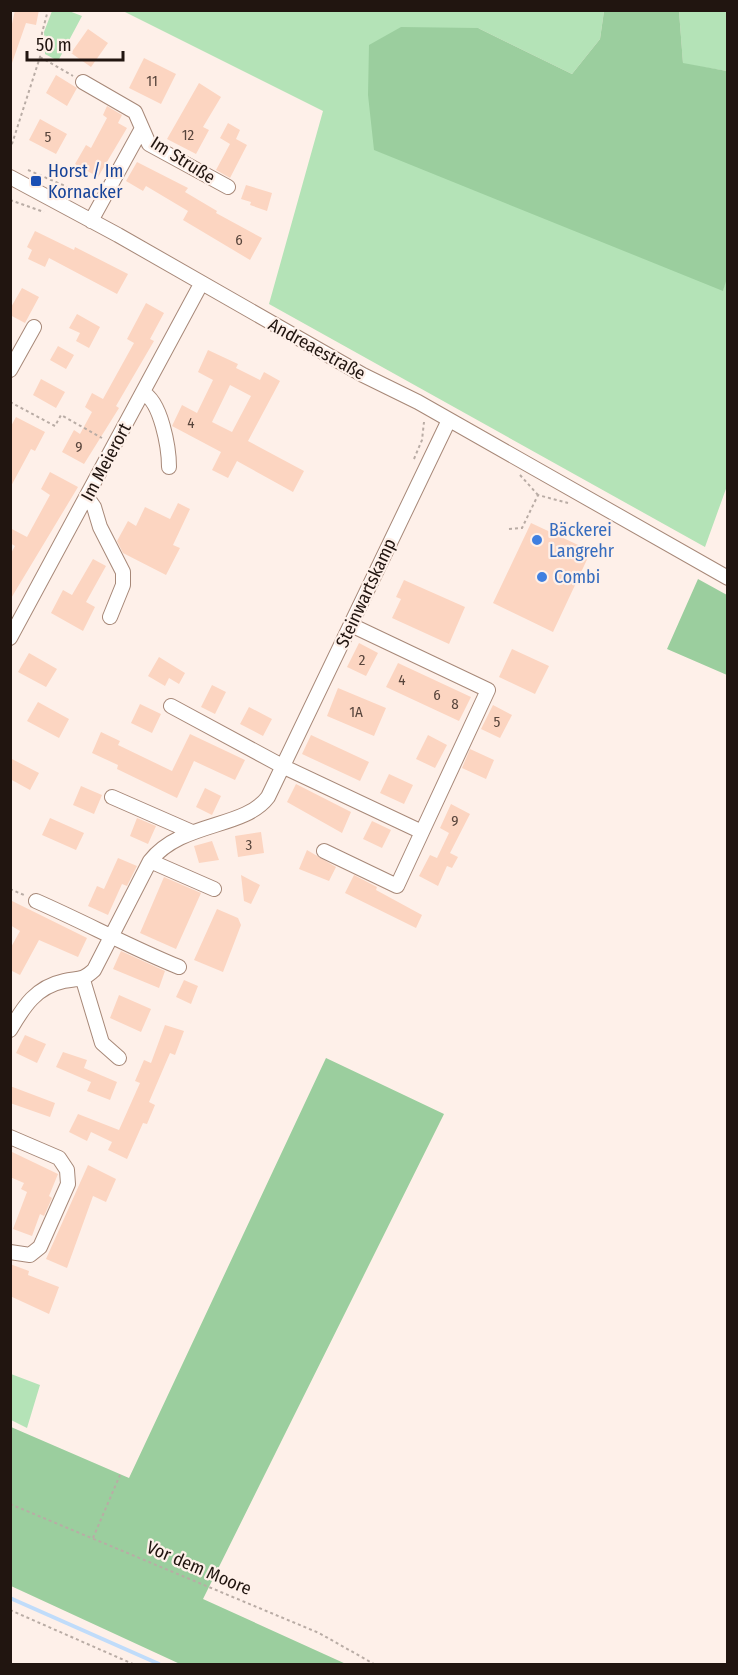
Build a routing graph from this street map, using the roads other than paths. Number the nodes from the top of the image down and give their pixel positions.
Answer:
1 (83, 82) road end
2 (141, 130) junction
3 (15, 173) edge
4 (228, 187) dead end
5 (91, 220) junction
6 (201, 284) junction
7 (34, 327) dead end
8 (10, 370) edge
9 (143, 393) junction
10 (449, 420) junction
11 (169, 467) dead end
12 (87, 497) junction
13 (728, 578) edge
14 (110, 617) dead end
15 (351, 625) junction
16 (10, 638) edge
17 (171, 706) dead end
18 (284, 766) junction
19 (112, 797) dead end
20 (192, 832) junction
21 (422, 832) junction
22 (324, 851) dead end
23 (150, 861) junction
24 (214, 890) dead end
25 (36, 901) dead end
26 (112, 937) junction
27 (179, 967) dead end
28 (83, 980) junction
29 (10, 1030) edge
30 (119, 1058) dead end
31 (10, 1137) edge
32 (10, 1252) edge

1 - 2 street, Im Struße
2 - 4 street, Im Struße
2 - 5 street, Im Struße
3 - 5 street, Andreaestraße
5 - 6 street, Andreaestraße
6 - 9 street, Im Meierort
6 - 10 street, Andreaestraße
7 - 8 street
9 - 11 street
9 - 12 street, Im Meierort
10 - 13 street, Andreaestraße
10 - 15 street, Steinwartskamp
12 - 14 street
12 - 16 street, Im Meierort
15 - 18 street, Steinwartskamp
15 - 21 street
17 - 18 street
18 - 20 street, Steinwartskamp
18 - 21 street
19 - 20 street
20 - 23 street, Steinwartskamp
21 - 22 street
23 - 24 street
23 - 26 street, Steinwartskamp
25 - 26 street
26 - 27 street
26 - 28 street, Steinwartskamp
28 - 29 street
28 - 30 street
31 - 32 street

